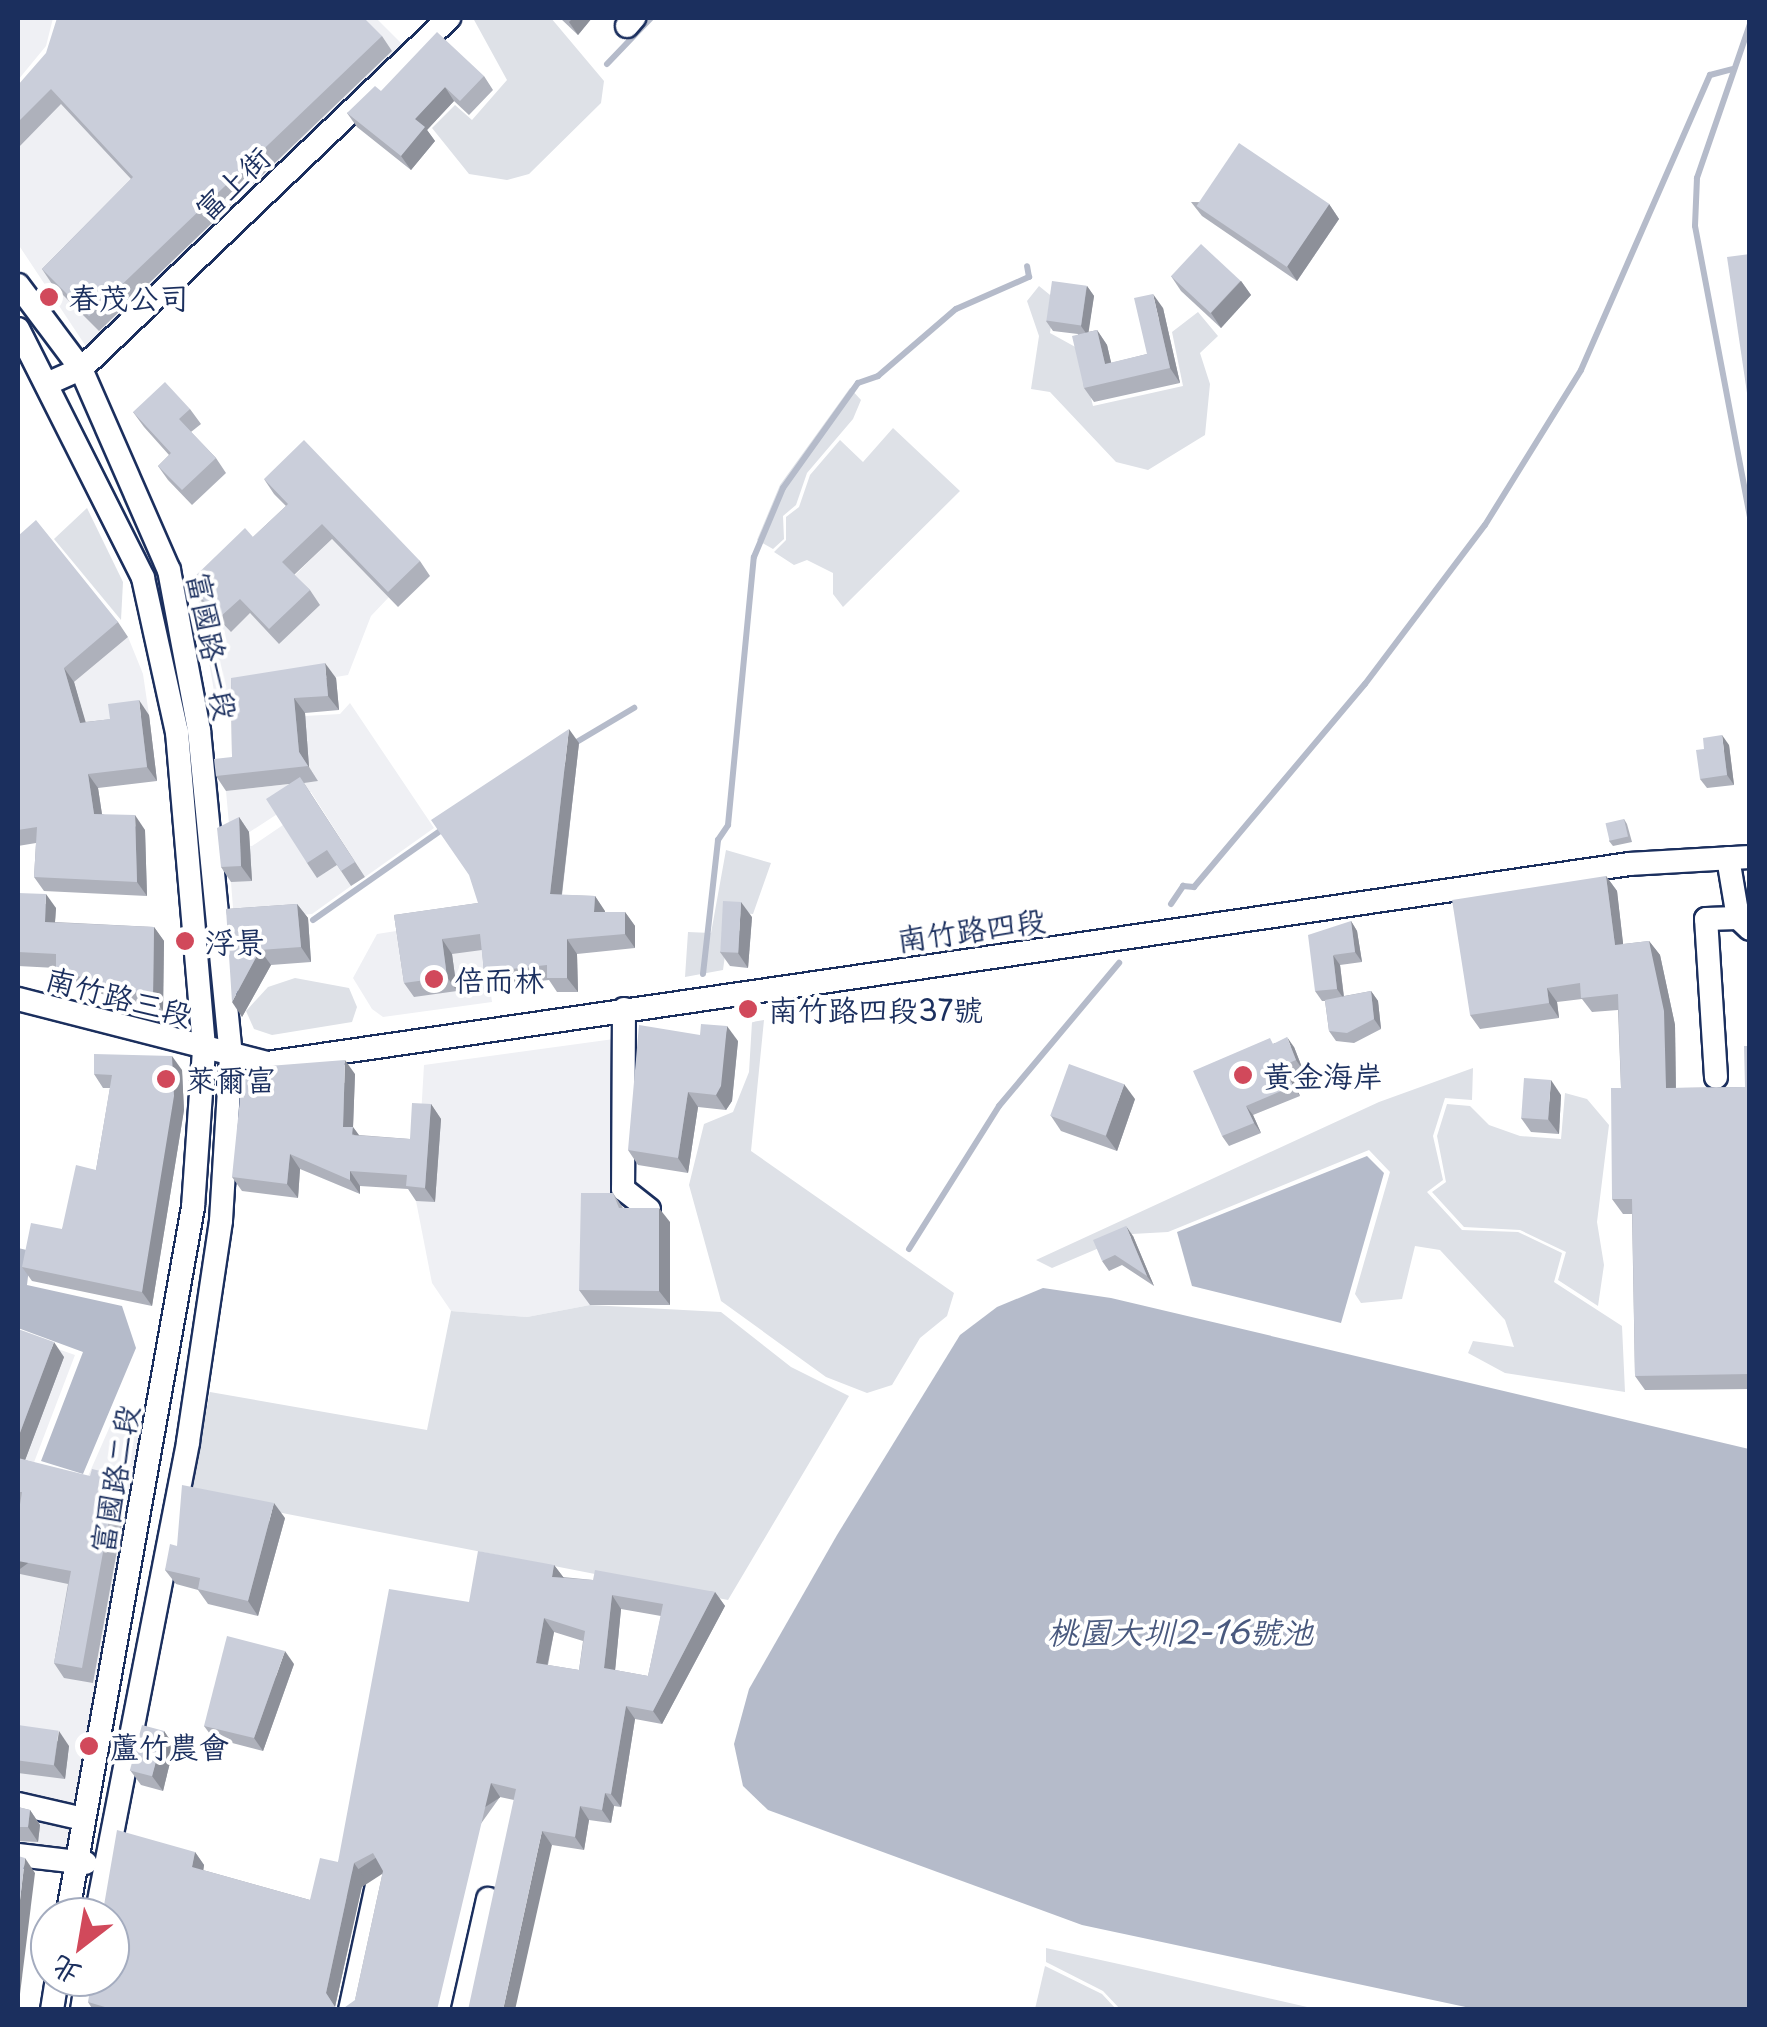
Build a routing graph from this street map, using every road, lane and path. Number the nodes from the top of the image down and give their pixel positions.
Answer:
1 (449, 18) edge
2 (18, 285) edge
3 (18, 329) edge
4 (81, 369) junction
5 (49, 383) junction
6 (1739, 857) edge
7 (1744, 924) edge
8 (18, 999) edge
9 (624, 1009) junction
10 (204, 1050) junction
11 (231, 1057) junction
12 (1716, 1078) dead end
13 (648, 1209) edge
14 (18, 1804) edge
15 (83, 1819) junction
16 (18, 1855) edge
17 (76, 1861) junction
18 (104, 1865) junction
19 (378, 1882) edge
20 (70, 1897) edge
21 (99, 1897) edge
22 (488, 1898) edge
23 (350, 2010) edge
24 (463, 2010) edge

1 - 4 street, 富上街
2 - 4 street, 富國路一段
3 - 5 street, 富國路一段
4 - 5 street, 富上街
4 - 11 street, 富國路一段
5 - 10 street, 富國路一段
6 - 7 street
6 - 9 street, 南竹路四段
7 - 12 street
8 - 10 street, 南竹路三段
9 - 11 street, 南竹路四段
9 - 13 street
10 - 11 street, 南竹路四段
10 - 15 street, 富國路二段
11 - 18 street
14 - 15 street
15 - 17 street, 富國路二段
16 - 17 street
17 - 18 street
17 - 20 street, 富國路二段
18 - 21 street
19 - 23 street
22 - 24 street

